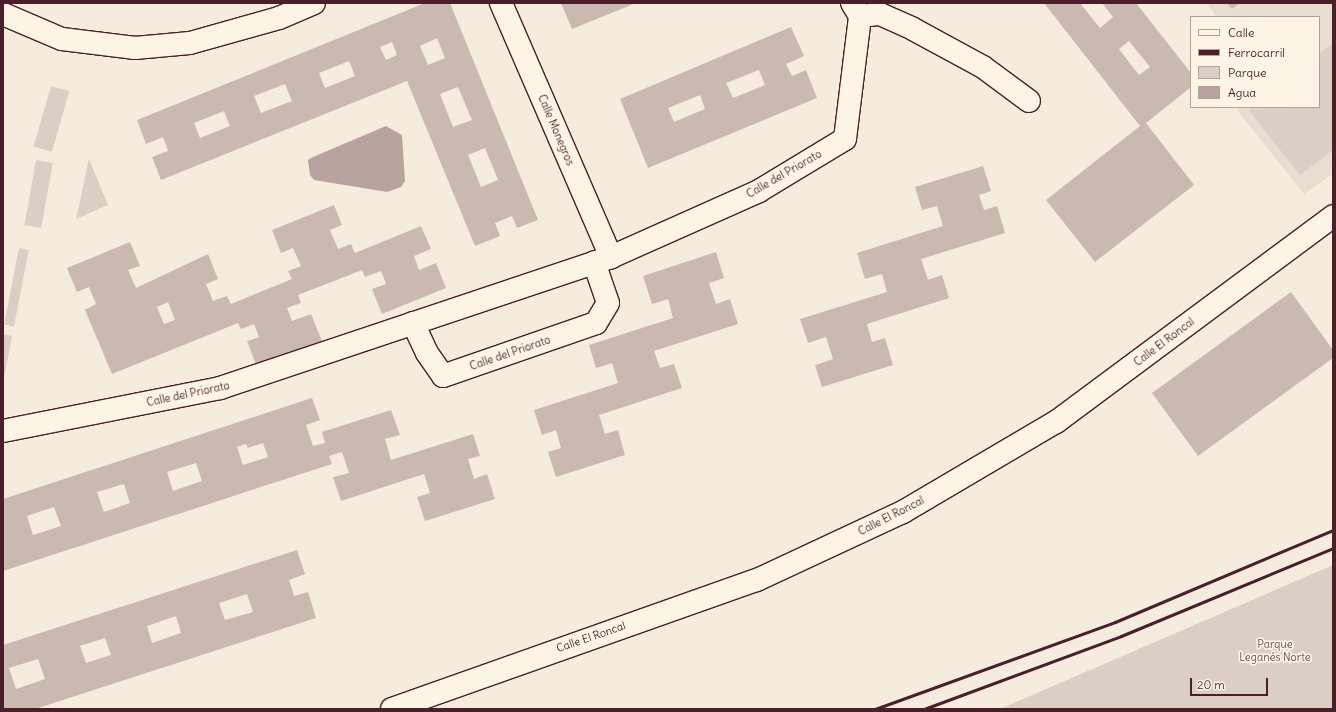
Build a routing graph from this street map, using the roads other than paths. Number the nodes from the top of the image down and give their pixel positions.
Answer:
1 (314, 3) edge
2 (501, 3) edge
3 (872, 9) edge
4 (3, 14) edge
5 (1029, 101) dead end
6 (1333, 216) edge
7 (603, 260) junction
8 (413, 323) junction
9 (3, 431) edge
10 (392, 709) edge

1 - 4 street
2 - 7 street, Calle Monegros
3 - 5 street
3 - 7 street, Calle del Priorato
6 - 10 street, Calle El Roncal
7 - 8 street, Calle del Priorato
7 - 8 street, Calle del Priorato
8 - 9 street, Calle del Priorato

